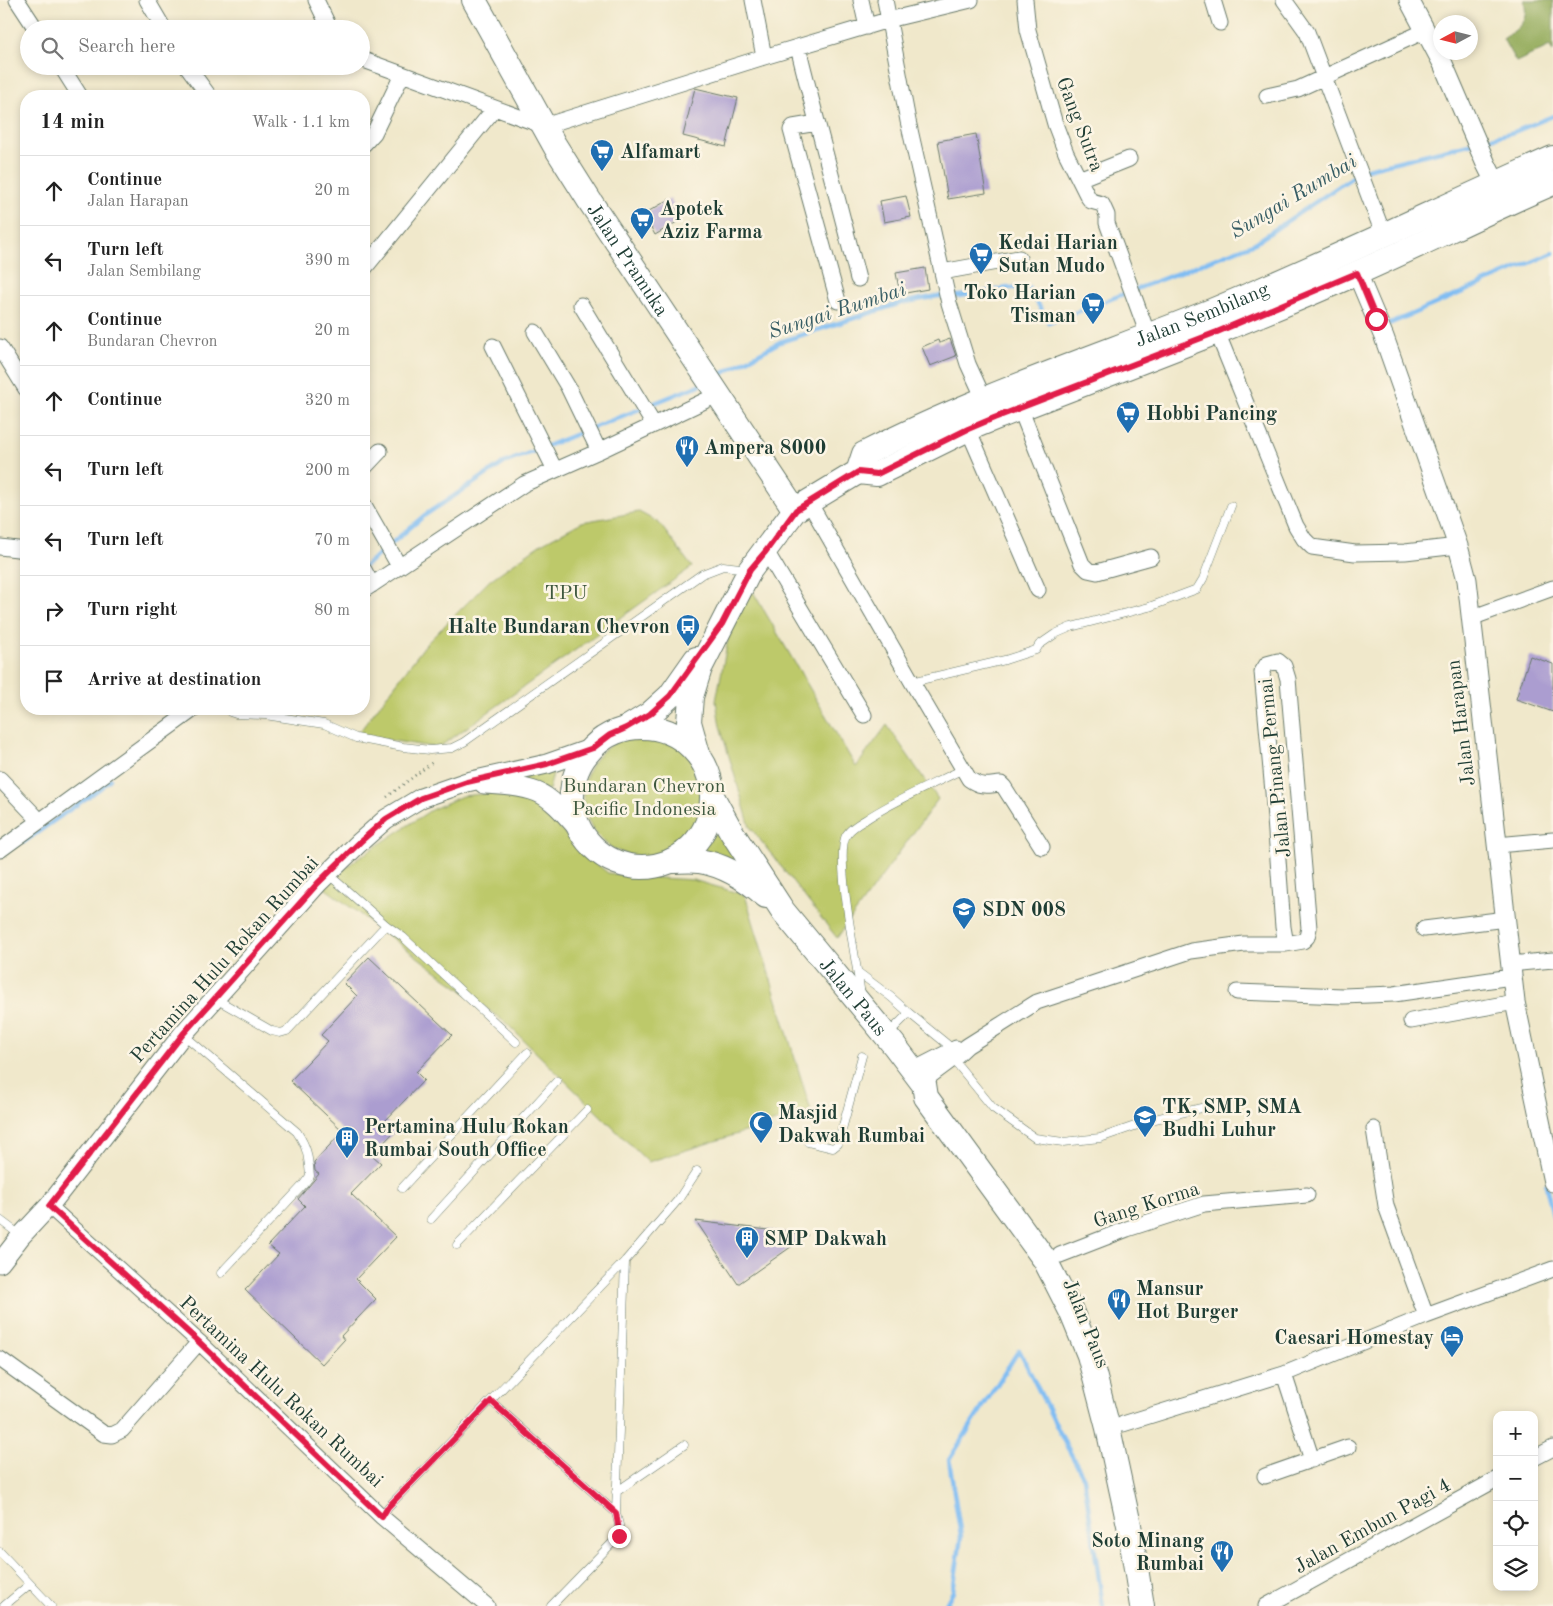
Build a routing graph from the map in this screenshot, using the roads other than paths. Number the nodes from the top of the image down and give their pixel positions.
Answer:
1 (17, 0) edge
2 (147, 0) edge
3 (316, 0) edge
4 (474, 0) edge
5 (753, 0) edge
6 (861, 0) edge
7 (884, 0) edge
8 (972, 0) edge
9 (1025, 0) edge
10 (1213, 0) edge
11 (1284, 0) edge
12 (1409, 0) edge
13 (30, 20) edge
14 (159, 20) edge
15 (326, 20) edge
16 (888, 20) junction
17 (1220, 23) dead end
18 (867, 27) junction
19 (1424, 31) junction
20 (798, 47) junction
21 (764, 57) junction
22 (370, 63) edge
23 (67, 75) edge
24 (194, 75) edge
25 (402, 75) junction
26 (1324, 77) junction
27 (76, 90) edge
28 (205, 90) edge
29 (1267, 96) dead end
30 (495, 108) junction
31 (817, 124) junction
32 (544, 126) junction
33 (370, 137) edge
34 (1553, 158) edge
35 (1129, 159) dead end
36 (1079, 179) junction
37 (1553, 182) edge
38 (1496, 184) junction
39 (1384, 236) junction
40 (1019, 258) dead end
41 (370, 262) edge
42 (942, 272) junction
43 (1357, 273) junction
44 (858, 280) dead end
45 (838, 301) dead end
46 (581, 306) dead end
47 (535, 332) dead end
48 (1217, 332) junction
49 (1148, 335) junction
50 (492, 346) dead end
51 (0, 347) edge
52 (20, 379) edge
53 (719, 394) junction
54 (984, 399) junction
55 (1020, 408) junction
56 (647, 413) junction
57 (968, 429) junction
58 (380, 451) dead end
59 (599, 451) junction
60 (370, 462) edge
61 (866, 467) junction
62 (555, 470) junction
63 (802, 506) junction
64 (1231, 506) dead end
65 (370, 515) edge
66 (1458, 546) junction
67 (0, 547) edge
68 (20, 549) edge
69 (766, 551) junction
70 (1150, 557) dead end
71 (400, 566) junction
72 (750, 570) junction
73 (370, 578) edge
74 (1553, 588) edge
75 (1038, 590) dead end
76 (1470, 618) junction
77 (722, 624) junction
78 (912, 682) junction
79 (186, 715) edge
80 (265, 715) edge
81 (864, 715) dead end
82 (626, 728) junction
83 (593, 748) junction
84 (698, 754) junction
85 (963, 769) junction
86 (0, 779) edge
87 (467, 782) junction
88 (1298, 789) junction
89 (1273, 792) junction
90 (712, 796) junction
91 (40, 821) junction
92 (583, 834) junction
93 (1553, 840) edge
94 (1498, 845) junction
95 (1042, 847) dead end
96 (0, 850) edge
97 (671, 861) junction
98 (328, 874) junction
99 (783, 910) junction
100 (1506, 919) junction
101 (386, 925) junction
102 (1424, 929) dead end
103 (1286, 944) junction
104 (1553, 960) edge
105 (1510, 970) junction
106 (859, 973) junction
107 (1237, 992) dead end
108 (215, 998) junction
109 (1515, 1002) junction
110 (863, 1007) junction
111 (909, 1013) junction
112 (1412, 1021) dead end
113 (183, 1034) junction
114 (886, 1036) junction
115 (516, 1042) dead end
116 (958, 1051) junction
117 (527, 1053) dead end
118 (862, 1056) dead end
119 (920, 1079) junction
120 (557, 1082) dead end
121 (1218, 1104) dead end
122 (587, 1110) dead end
123 (1374, 1129) dead end
124 (808, 1142) dead end
125 (698, 1171) dead end
126 (1553, 1182) edge
127 (402, 1188) dead end
128 (1307, 1195) dead end
129 (49, 1206) junction
130 (431, 1219) dead end
131 (0, 1220) edge
132 (21, 1236) junction
133 (456, 1245) dead end
134 (1060, 1255) junction
135 (626, 1261) junction
136 (0, 1263) edge
137 (1553, 1269) edge
138 (221, 1273) dead end
139 (1426, 1316) junction
140 (199, 1342) junction
141 (0, 1359) edge
142 (1284, 1374) junction
143 (491, 1401) junction
144 (1123, 1424) junction
145 (684, 1446) dead end
146 (1348, 1447) dead end
147 (1553, 1448) edge
148 (1538, 1456) edge
149 (1312, 1460) junction
150 (1265, 1476) dead end
151 (1493, 1480) edge
152 (616, 1492) junction
153 (616, 1513) junction
154 (382, 1517) junction
155 (0, 1552) edge
156 (30, 1584) junction
157 (4, 1606) edge
158 (51, 1606) edge
159 (487, 1606) edge
160 (551, 1606) edge
161 (1142, 1606) edge
162 (1157, 1606) edge
163 (1266, 1606) edge

1 - 13 street
2 - 14 street
3 - 15 street
4 - 32 main road, Jalan Pramuka
5 - 21 street
6 - 18 street
7 - 16 street
8 - 16 street
9 - 36 street, Gang Sutra
10 - 17 street
11 - 26 street
12 - 19 street
16 - 18 street
16 - 42 street
18 - 20 street
19 - 26 street
19 - 38 street
20 - 21 street
20 - 31 street
21 - 32 street
22 - 25 street
23 - 27 street
24 - 28 street
25 - 30 street
25 - 33 street
26 - 29 street
26 - 39 street
30 - 32 street
30 - 41 street
31 - 44 street
31 - 45 street
32 - 53 main road, Jalan Pramuka
34 - 38 main road, Jalan Sembilang
35 - 36 street
36 - 49 street, Gang Sutra
37 - 43 main road, Jalan Sembilang
38 - 39 main road, Jalan Sembilang
39 - 49 main road, Jalan Sembilang
40 - 42 street
42 - 54 street
43 - 48 main road, Jalan Sembilang
43 - 66 street, Jalan Harapan
46 - 56 street
47 - 59 street
48 - 55 main road, Jalan Sembilang
48 - 66 street
49 - 54 main road, Jalan Sembilang
50 - 62 street
51 - 52 street
53 - 56 street
53 - 63 main road, Jalan Pramuka
54 - 61 main road, Jalan Sembilang
55 - 57 main road, Jalan Sembilang
55 - 70 street
56 - 59 street
57 - 61 main road, Jalan Sembilang
57 - 75 street
58 - 60 street
59 - 62 street
61 - 63 main road, Jalan Sembilang
62 - 71 street
63 - 69 main road, Jalan Sembilang
63 - 78 street
64 - 78 lane
65 - 71 street
66 - 76 street, Jalan Harapan
67 - 68 street
69 - 72 main road, Jalan Sembilang
69 - 81 street
71 - 73 street
72 - 77 main road, Jalan Sembilang
72 - 80 lane
74 - 76 street
76 - 94 street, Jalan Harapan
77 - 82 main road, Jalan Sembilang
77 - 84 main road, Jalan Sembilang
78 - 85 street
79 - 91 street
82 - 83 main road
82 - 84 main road
83 - 87 street, Pertamina Hulu Rokan Rumbai
83 - 92 main road
84 - 90 main road
85 - 95 street
85 - 106 lane
86 - 91 street
87 - 92 street, Pertamina Hulu Rokan Rumbai
87 - 98 street, Pertamina Hulu Rokan Rumbai
88 - 89 street
88 - 89 street, Jalan Pinang Permai
88 - 103 street, Jalan Pinang Permai
89 - 103 street, Jalan Pinang Permai
90 - 97 main road
90 - 99 main road, Jalan Paus
91 - 96 street
92 - 97 main road
93 - 94 street
94 - 100 street, Jalan Harapan
97 - 99 main road, Jalan Paus
98 - 101 lane
98 - 108 street, Pertamina Hulu Rokan Rumbai
99 - 110 main road, Jalan Paus
100 - 102 street
100 - 105 street, Jalan Harapan
101 - 108 lane
101 - 115 lane
103 - 116 street, Jalan Pinang Permai
104 - 105 street
105 - 107 street
105 - 109 street, Jalan Harapan
106 - 110 lane
106 - 111 lane
108 - 113 street, Pertamina Hulu Rokan Rumbai
109 - 112 street
109 - 126 street, Jalan Harapan
110 - 114 main road, Jalan Paus
111 - 114 lane
111 - 116 lane
113 - 129 street, Pertamina Hulu Rokan Rumbai
113 - 138 lane
114 - 119 main road, Jalan Paus
116 - 119 street, Jalan Pinang Permai
116 - 121 lane
117 - 127 lane
118 - 124 lane
119 - 134 main road, Jalan Paus
119 - 161 main road, Jalan Paus
120 - 130 lane
122 - 133 lane
123 - 139 street
125 - 135 lane
128 - 134 street, Gang Korma
129 - 132 street, Pertamina Hulu Rokan Rumbai
129 - 140 street, Pertamina Hulu Rokan Rumbai
131 - 132 lane
132 - 136 street, Pertamina Hulu Rokan Rumbai
134 - 144 main road, Jalan Paus
135 - 143 lane
135 - 152 lane
137 - 139 street
139 - 142 street
140 - 141 street
140 - 154 street, Pertamina Hulu Rokan Rumbai
142 - 144 street
142 - 149 street
143 - 153 lane
143 - 154 lane
144 - 162 main road, Jalan Paus
145 - 152 lane
146 - 149 street
147 - 148 street
149 - 150 street
151 - 163 street, Jalan Embun Pagi 4
152 - 153 lane
153 - 160 lane
154 - 159 street, Pertamina Hulu Rokan Rumbai
155 - 156 lane
156 - 157 lane
156 - 158 lane

